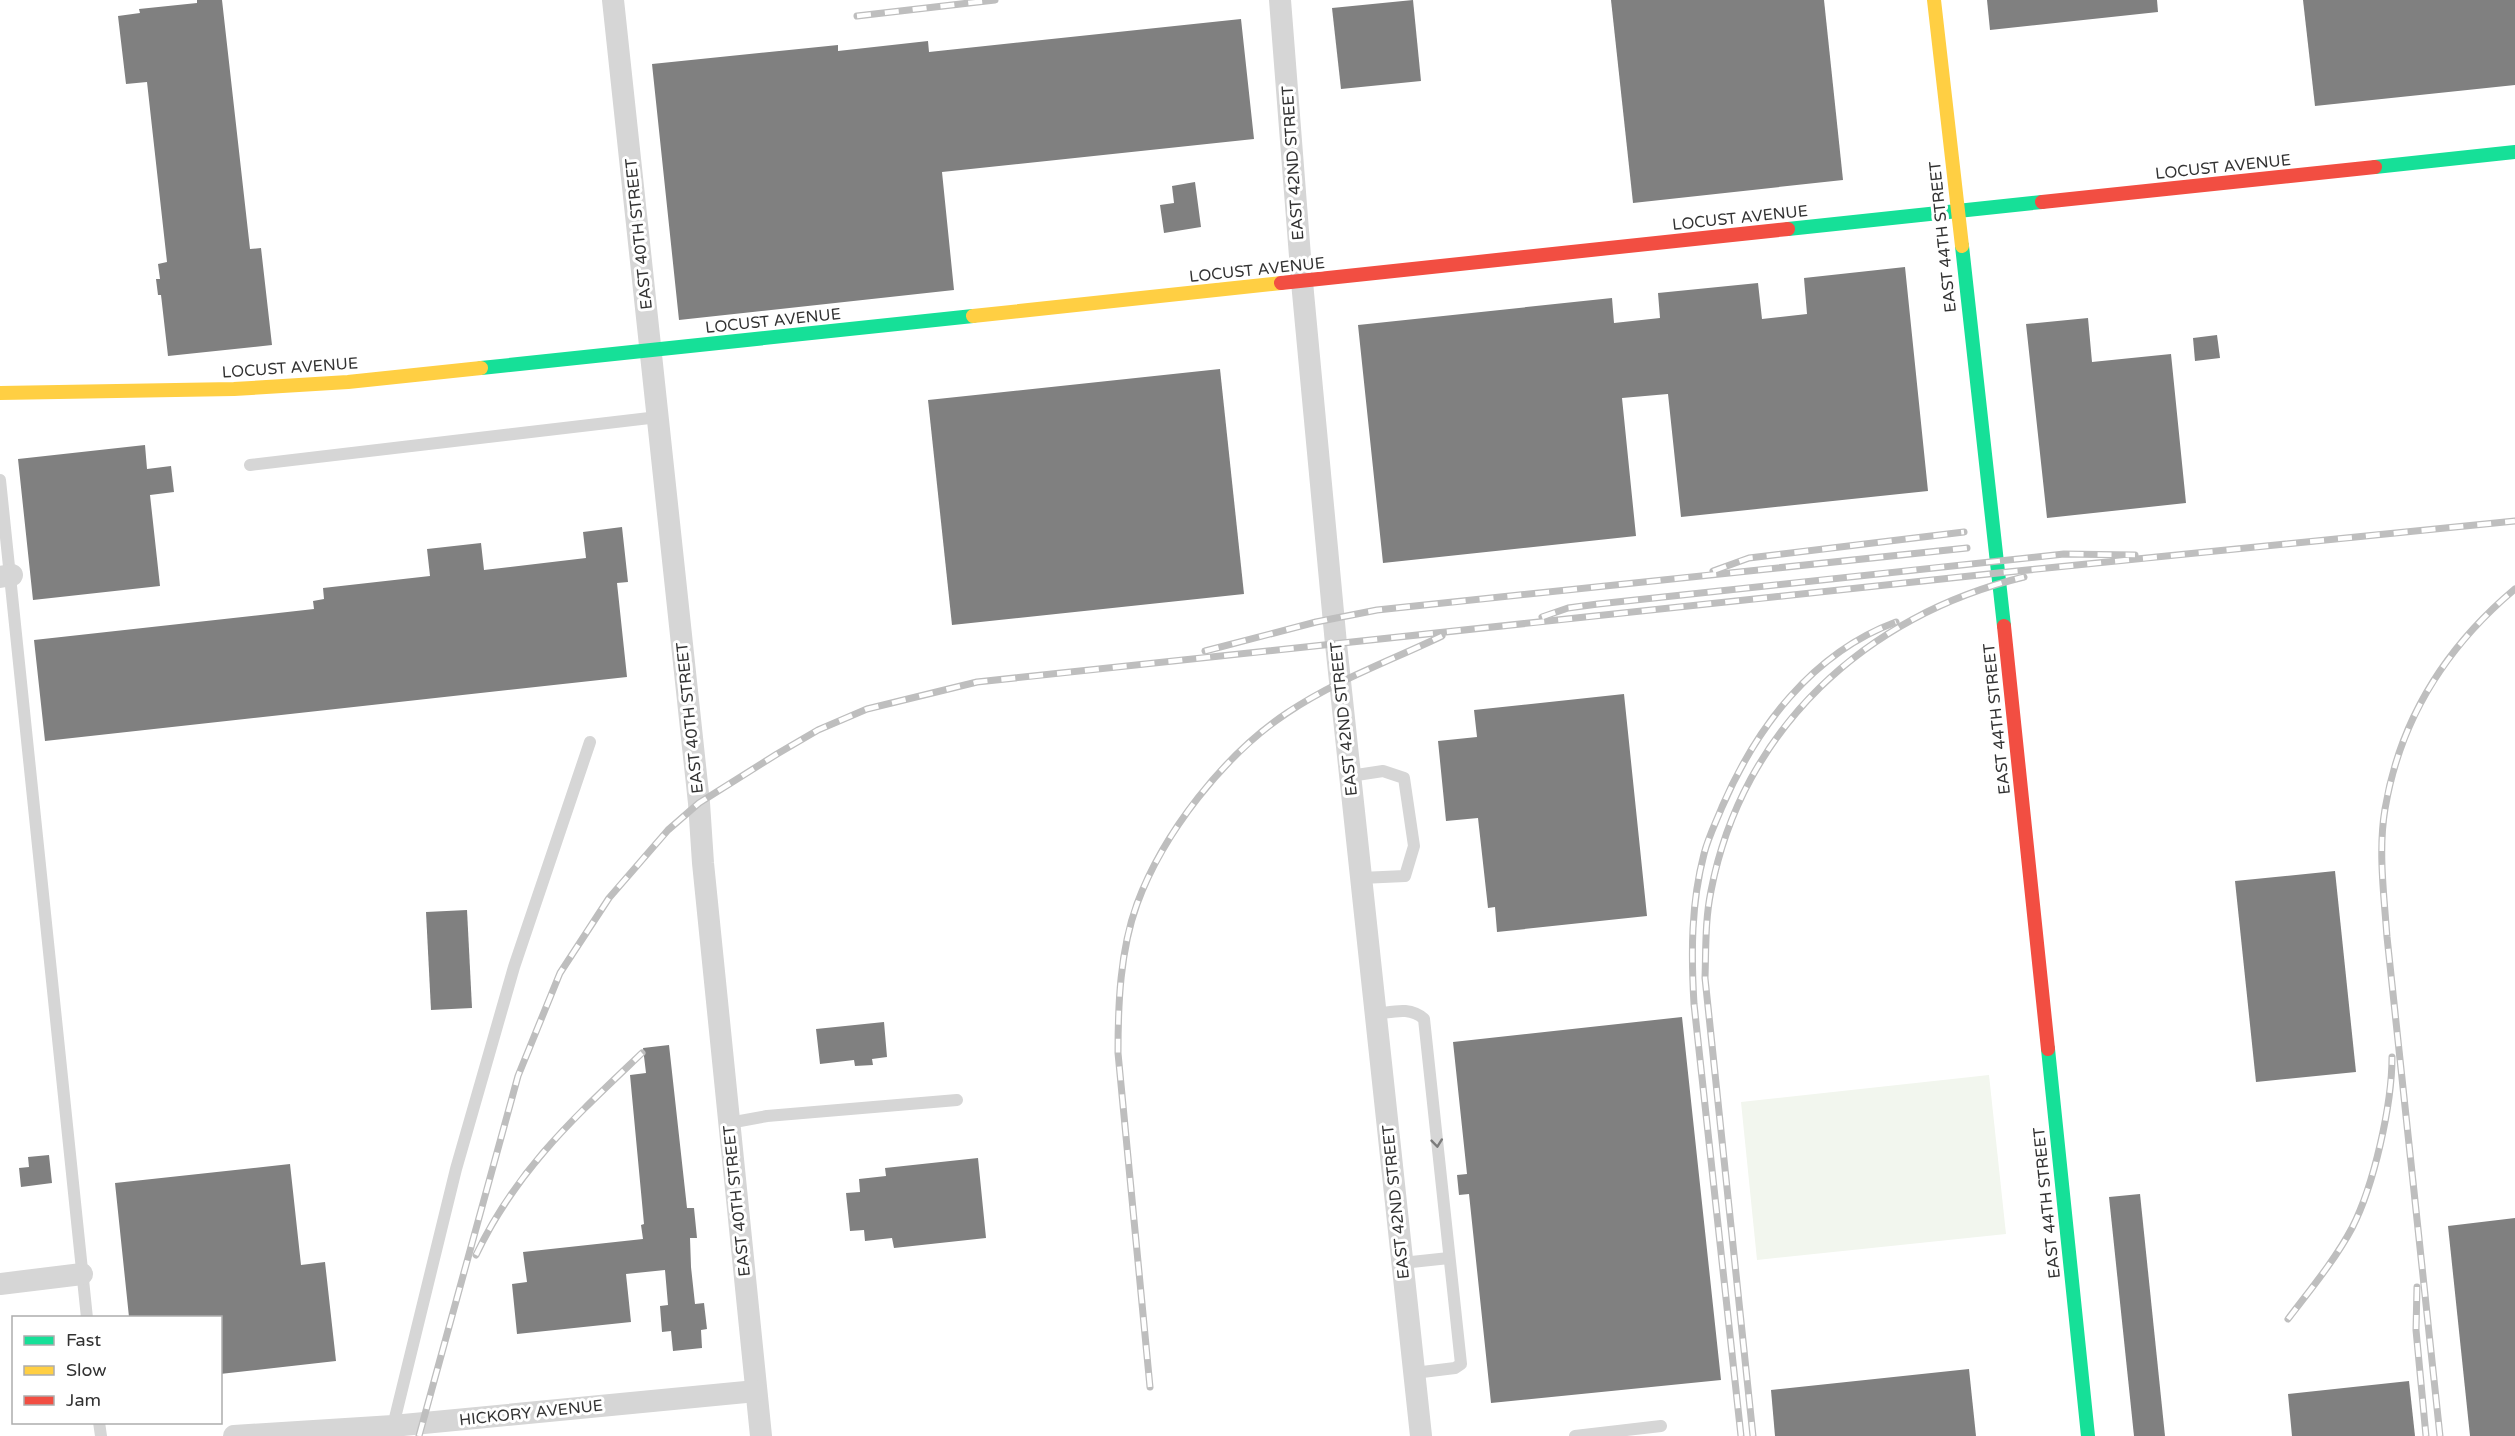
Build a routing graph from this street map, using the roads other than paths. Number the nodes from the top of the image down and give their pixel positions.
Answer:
1 (613, 0) edge
2 (1280, 0) edge
3 (1934, 0) edge
4 (2515, 152) edge
5 (1957, 212) junction
6 (1302, 282) junction
7 (651, 350) junction
8 (0, 393) edge
9 (658, 417) junction
10 (250, 465) dead end
11 (0, 480) edge
12 (6, 576) edge
13 (590, 742) dead end
14 (1350, 776) junction
15 (1361, 878) junction
16 (1376, 1014) junction
17 (957, 1100) dead end
18 (729, 1123) junction
19 (1449, 1258) junction
20 (1402, 1263) junction
21 (82, 1274) junction
22 (0, 1284) edge
23 (87, 1316) edge
24 (1414, 1373) junction
25 (756, 1391) junction
26 (393, 1426) junction
27 (1661, 1426) dead end
28 (234, 1436) edge
29 (761, 1436) edge
30 (1421, 1436) edge
31 (1575, 1436) edge
32 (2088, 1436) edge

1 - 7 street, EAST 40TH STREET
2 - 6 street, EAST 42ND STREET
3 - 5 street, EAST 44TH STREET
4 - 5 street, LOCUST AVENUE
5 - 6 street, LOCUST AVENUE
5 - 32 street, EAST 44TH STREET
6 - 7 street, LOCUST AVENUE
6 - 14 street, EAST 42ND STREET
7 - 8 street, LOCUST AVENUE
7 - 9 street, EAST 40TH STREET
9 - 10 lane
9 - 18 street, EAST 40TH STREET
11 - 12 lane
12 - 21 lane
13 - 26 lane
14 - 15 street, EAST 42ND STREET
14 - 15 lane
15 - 16 street, EAST 42ND STREET
16 -> 19 lane
16 - 20 street, EAST 42ND STREET
17 - 18 lane
18 - 25 street, EAST 40TH STREET
19 - 20 lane
19 - 24 lane
20 - 24 street, EAST 42ND STREET
21 - 22 street
21 - 23 lane
24 - 30 street, EAST 42ND STREET
25 - 26 street, HICKORY AVENUE
25 - 29 street, EAST 40TH STREET
26 - 28 street, HICKORY AVENUE
27 - 31 lane

